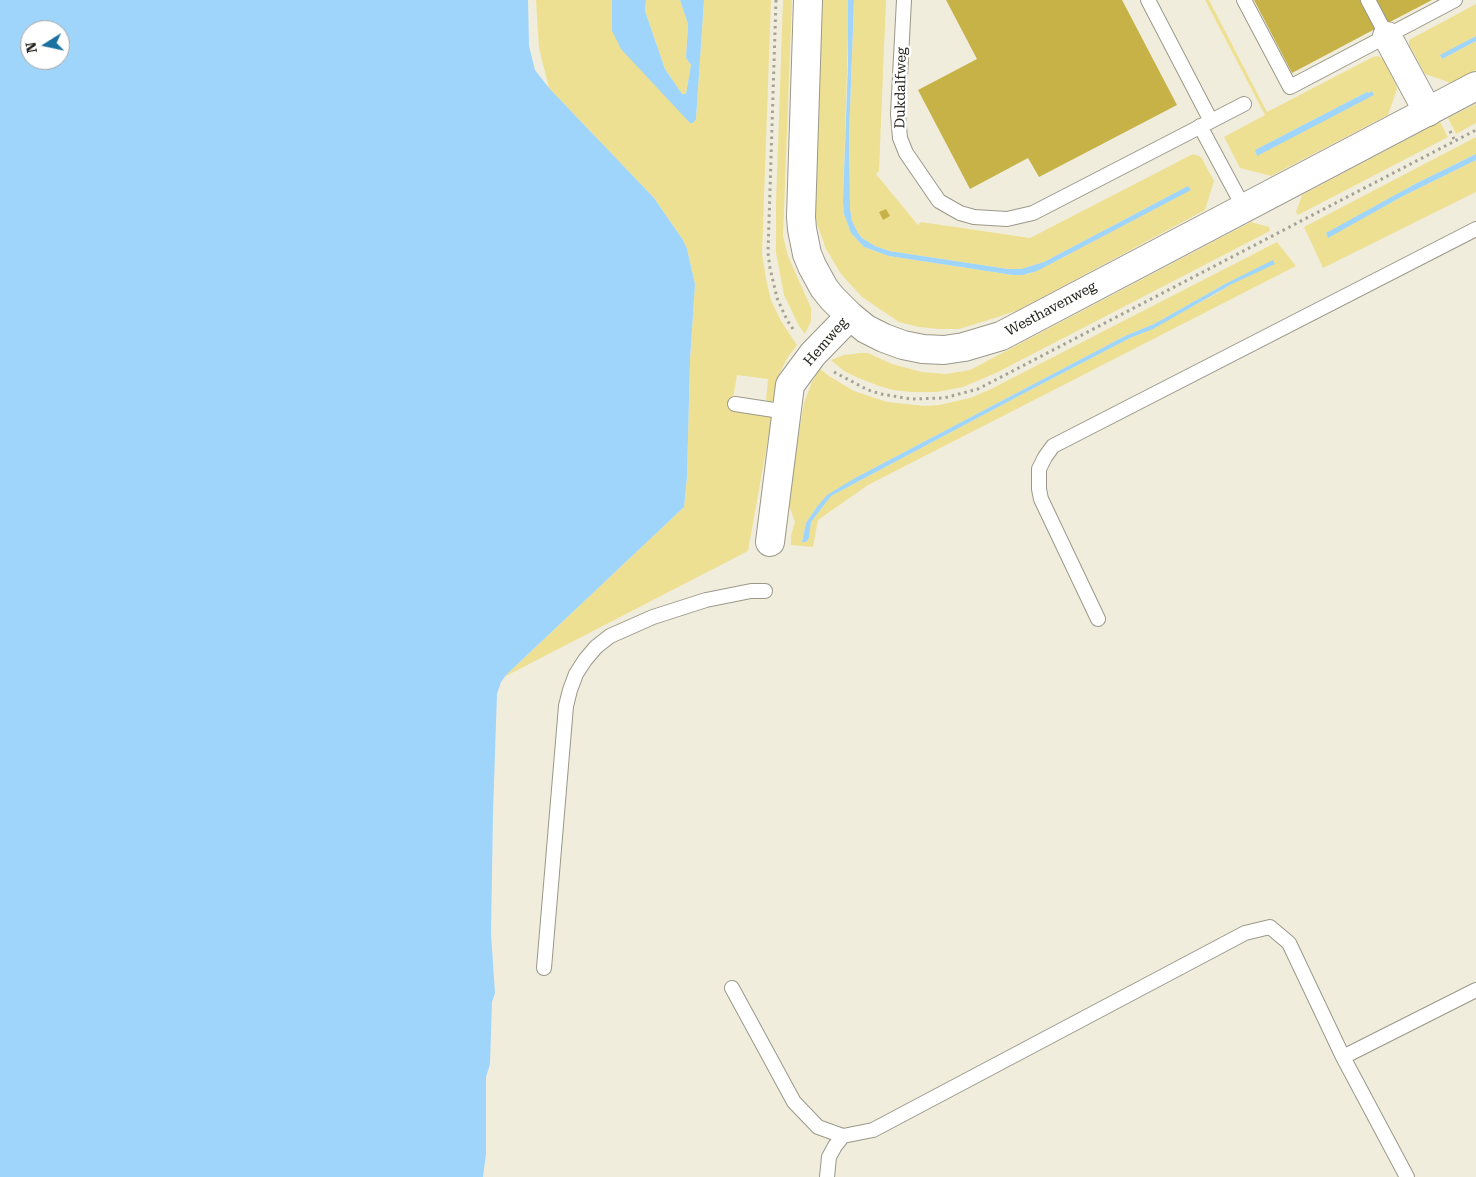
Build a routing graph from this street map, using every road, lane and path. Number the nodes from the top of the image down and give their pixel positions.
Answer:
1 (808, 0) edge
2 (904, 0) edge
3 (1148, 0) edge
4 (1244, 0) edge
5 (1368, 0) edge
6 (1455, 0) edge
7 (1386, 32) junction
8 (1476, 86) edge
9 (1244, 104) dead end
10 (1428, 112) junction
11 (1206, 123) junction
12 (1244, 208) junction
13 (1476, 229) edge
14 (850, 316) junction
15 (735, 404) dead end
16 (787, 412) junction
17 (770, 542) dead end
18 (765, 592) dead end
19 (1098, 618) dead end
20 (544, 968) dead end
21 (732, 988) dead end
22 (1476, 990) edge
23 (1343, 1057) junction
24 (843, 1136) junction
25 (827, 1177) edge
26 (1407, 1177) edge

1 - 14 street, Hemweg
2 - 11 lane, Dukdalfweg
3 - 11 lane
4 - 7 lane
5 - 7 lane
6 - 7 lane
7 - 10 street
8 - 10 street, Westhavenweg
9 - 11 lane
10 - 12 street, Westhavenweg
11 - 12 lane
12 - 14 street, Westhavenweg
13 - 19 lane
14 - 16 street, Hemweg
15 - 16 lane
16 - 17 street, Hemweg
18 - 20 lane
21 - 24 lane
22 - 23 lane
23 - 24 lane
23 - 26 lane
24 - 25 lane

